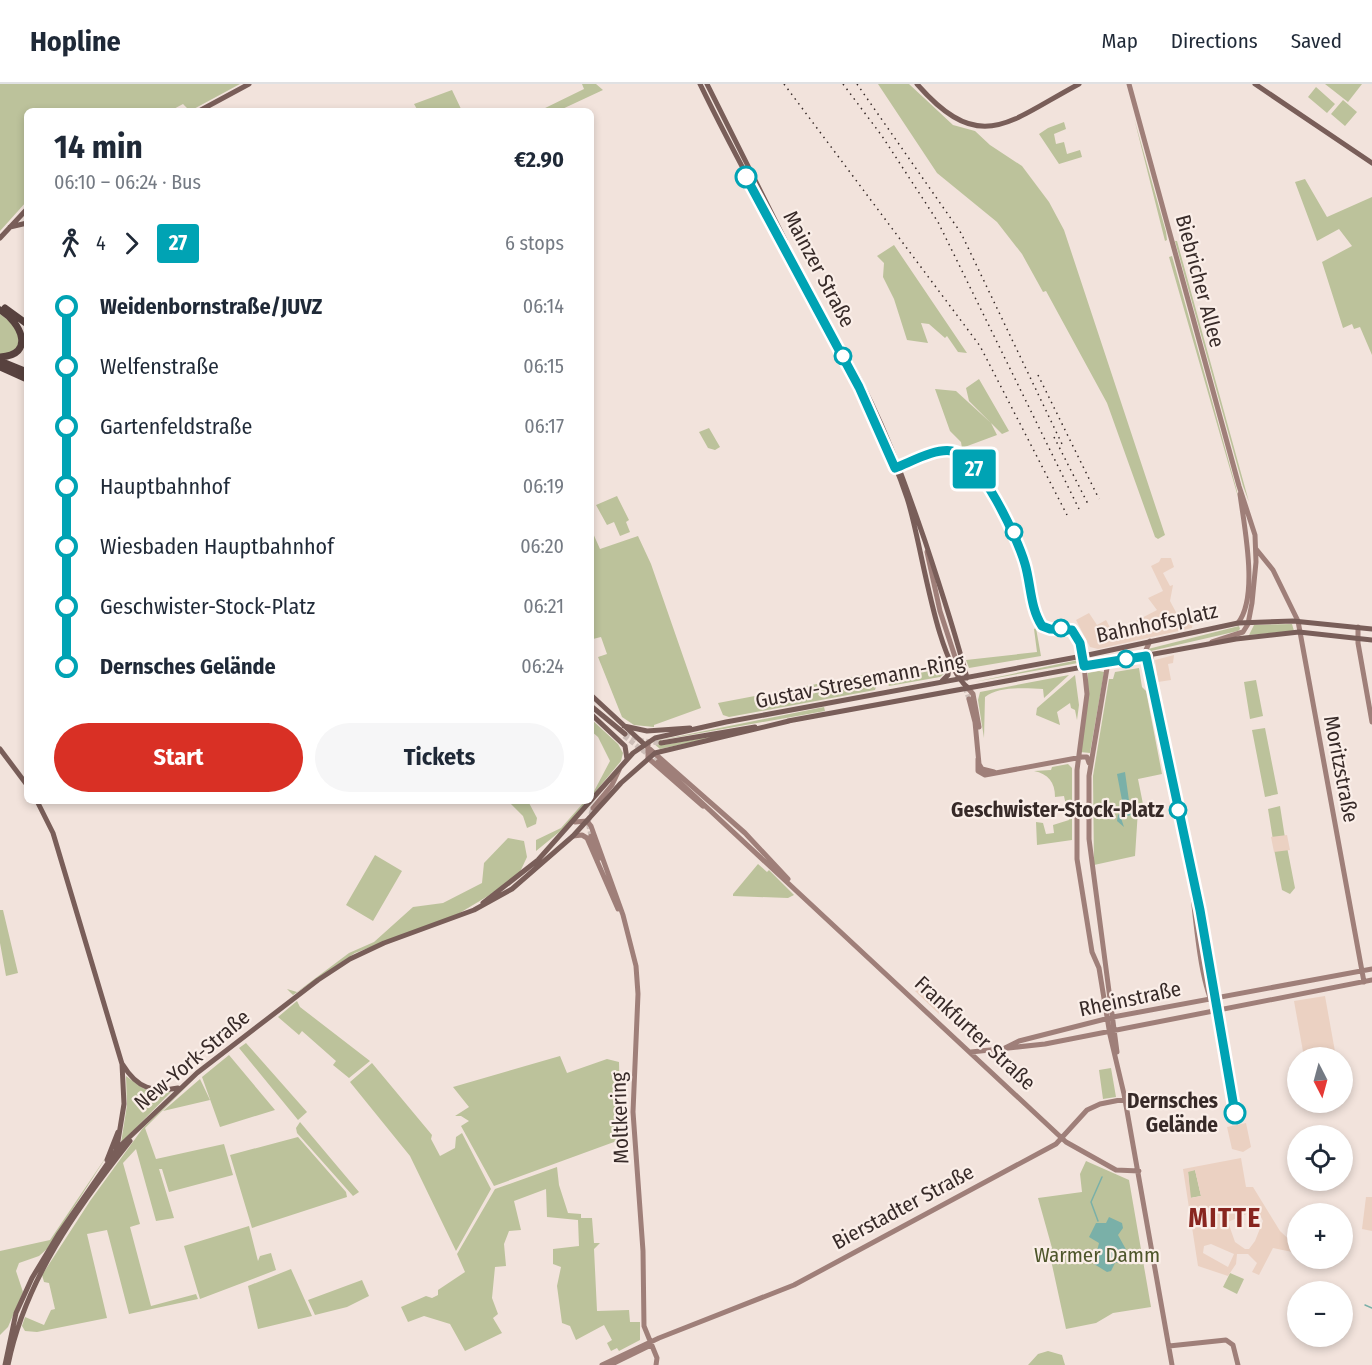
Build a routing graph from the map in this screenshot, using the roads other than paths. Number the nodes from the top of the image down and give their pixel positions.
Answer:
1 (249, 84) edge
2 (917, 84) edge
3 (1129, 84) edge
4 (1255, 84) edge
5 (1079, 85) edge
6 (705, 86) edge
7 (205, 108) edge
8 (1372, 163) edge
9 (756, 190) junction
10 (22, 221) edge
11 (0, 238) edge
12 (0, 306) edge
13 (0, 310) edge
14 (24, 322) edge
15 (0, 359) edge
16 (0, 367) edge
17 (24, 371) edge
18 (24, 378) edge
19 (1239, 486) junction
20 (924, 538) junction
21 (1247, 548) junction
22 (1256, 549) junction
23 (924, 558) junction
24 (1256, 558) junction
25 (1270, 566) junction
26 (932, 579) junction
27 (1298, 621) junction
28 (1248, 622) junction
29 (1238, 623) junction
30 (1358, 627) junction
31 (1372, 629) edge
32 (1299, 632) junction
33 (1358, 637) junction
34 (1372, 639) edge
35 (1150, 641) junction
36 (1204, 645) junction
37 (948, 655) junction
38 (1148, 655) junction
39 (1083, 656) junction
40 (1108, 662) junction
41 (958, 666) tunnel mouth
42 (1084, 666) junction
43 (957, 677) junction
44 (966, 678) junction
45 (937, 683) junction
46 (978, 685) junction
47 (964, 687) junction
48 (971, 696) junction
49 (594, 698) edge
50 (828, 704) junction
51 (594, 709) edge
52 (830, 712) junction
53 (594, 716) edge
54 (789, 721) junction
55 (1372, 722) edge
56 (713, 725) junction
57 (624, 726) junction
58 (625, 736) junction
59 (661, 743) tunnel mouth
60 (647, 744) junction
61 (1079, 745) junction
62 (670, 748) junction
63 (0, 749) edge
64 (655, 753) junction
65 (648, 758) junction
66 (1078, 758) junction
67 (627, 759) junction
68 (978, 759) junction
69 (1067, 759) junction
70 (642, 762) junction
71 (658, 762) tunnel mouth
72 (668, 765) junction
73 (619, 770) junction
74 (985, 770) junction
75 (1077, 770) junction
76 (999, 772) junction
77 (1088, 779) junction
78 (24, 781) edge
79 (1077, 782) junction
80 (594, 799) tunnel mouth
81 (38, 804) edge
82 (590, 804) edge
83 (593, 808) tunnel mouth
84 (710, 809) junction
85 (588, 821) junction
86 (574, 822) junction
87 (573, 836) junction
88 (591, 836) tunnel mouth
89 (602, 865) junction
90 (608, 880) junction
91 (801, 893) junction
92 (464, 915) junction
93 (631, 941) junction
94 (1372, 969) edge
95 (1362, 971) junction
96 (1372, 980) edge
97 (1301, 982) junction
98 (1364, 982) junction
99 (1247, 993) junction
100 (1301, 995) junction
101 (1212, 999) junction
102 (1250, 1005) junction
103 (1216, 1011) junction
104 (1110, 1018) junction
105 (1064, 1031) junction
106 (1112, 1031) junction
107 (1065, 1040) junction
108 (1003, 1049) junction
109 (971, 1052) junction
110 (989, 1052) junction
111 (976, 1057) junction
112 (122, 1064) junction
113 (180, 1087) junction
114 (1125, 1099) junction
115 (150, 1116) junction
116 (122, 1119) junction
117 (1062, 1139) junction
118 (119, 1148) junction
119 (115, 1160) junction
120 (1138, 1172) junction
121 (99, 1173) junction
122 (651, 1343) junction
123 (1169, 1346) junction
124 (6, 1365) edge
125 (602, 1365) edge
126 (610, 1365) edge
127 (656, 1365) edge
128 (1172, 1365) edge
129 (1238, 1365) edge

1 - 7 main road
2 - 5 main road
3 - 19 main road, Biebricher Allee
4 - 8 main road
6 - 9 main road, Mainzer Straße
6 - 9 main road, Mainzer Straße
9 - 20 main road, Mainzer Straße
9 - 23 main road, Mainzer Straße
10 - 11 main road
12 - 14 highway
13 - 15 highway
15 - 17 highway
16 - 18 highway
19 - 21 main road, Biebricher Allee
19 - 22 main road, Biebricher Allee
20 - 26 main road, Mainzer Straße
20 - 44 main road, Mainzer Straße
21 - 22 main road
21 - 24 main road
21 - 29 main road, Biebricher Allee
22 - 24 main road, Biebricher Allee
22 - 25 main road
23 - 26 main road, Mainzer Straße
23 - 37 main road, Mainzer Straße
24 - 25 main road
24 - 28 main road, Biebricher Allee
25 - 27 main road
26 - 41 main road, Mainzer Straße
27 - 28 main road, Bahnhofsplatz
27 - 30 main road, Bahnhofsplatz
27 - 32 main road, Moritzstraße
28 - 29 main road, Bahnhofsplatz
28 - 36 main road
29 - 35 main road, Bahnhofsplatz
30 - 31 main road, Bahnhofsplatz
30 - 33 main road
32 - 33 main road, Bahnhofsplatz
32 - 36 main road, Bahnhofsplatz
32 - 95 main road, Moritzstraße
33 - 34 main road, Bahnhofsplatz
33 - 55 main road
35 - 38 main road
35 - 39 main road, Bahnhofsplatz
36 - 38 main road, Bahnhofsplatz
37 - 43 main road, Mainzer Straße
37 - 45 main road
38 - 40 main road, Bahnhofsplatz
38 - 101 main road
39 - 42 main road
39 - 44 main road, Gustav-Stresemann-Ring
40 - 42 main road, Bahnhofsplatz
40 - 77 main road
42 - 46 main road, Gustav-Stresemann-Ring
42 - 61 main road
43 - 44 main road, Gustav-Stresemann-Ring
43 - 45 main road, Gustav-Stresemann-Ring
43 - 47 main road
44 - 47 main road
45 - 50 main road, Gustav-Stresemann-Ring
46 - 47 main road, Gustav-Stresemann-Ring
46 - 48 main road
47 - 48 main road
47 - 52 main road, Gustav-Stresemann-Ring
48 - 68 main road
48 - 74 main road
49 - 57 main road
50 - 52 main road
50 - 56 main road, Gustav-Stresemann-Ring
51 - 58 main road
52 - 54 main road, Gustav-Stresemann-Ring
53 - 58 main road
54 - 59 main road, Gustav-Stresemann-Ring
54 - 62 main road, Gustav-Stresemann-Ring
56 - 57 main road
56 - 60 main road, Gustav-Stresemann-Ring
57 - 58 main road
58 - 60 main road
58 - 67 main road
60 - 64 main road, Frankfurter Straße
60 - 65 main road
60 - 67 main road, New-York-Straße
60 - 70 main road
61 - 66 main road
61 - 69 main road
62 - 64 main road, Gustav-Stresemann-Ring
62 - 72 main road
63 - 78 main road
64 - 65 main road, Gustav-Stresemann-Ring
64 - 72 main road, Frankfurter Straße
65 - 70 main road, New-York-Straße
65 - 84 main road
66 - 69 main road
66 - 75 main road
66 - 77 main road
67 - 73 main road, New-York-Straße
68 - 74 main road
68 - 76 main road
69 - 75 main road
69 - 76 main road
70 - 85 main road, New-York-Straße
71 - 84 main road, Frankfurter Straße
72 - 91 main road, Frankfurter Straße
73 - 80 main road, New-York-Straße
73 - 83 main road
74 - 76 main road
75 - 79 main road
77 - 79 main road
77 - 104 main road
79 - 104 main road
81 - 112 main road
82 - 86 main road, New-York-Straße
84 - 91 main road, Frankfurter Straße
85 - 86 main road
85 - 87 main road, New-York-Straße
85 - 89 main road
86 - 92 main road, New-York-Straße
87 - 89 main road
87 - 92 main road, New-York-Straße
88 - 89 main road
89 - 90 main road
90 - 93 main road, Moltkering
90 - 93 main road, Moltkering
91 - 109 main road, Frankfurter Straße
92 - 113 main road, New-York-Straße
93 - 122 main road, Moltkering
94 - 95 main road, Rheinstraße
95 - 97 main road, Rheinstraße
95 - 98 main road, Moritzstraße
96 - 98 main road, Rheinstraße
97 - 99 main road, Rheinstraße
97 - 100 main road
98 - 100 main road, Rheinstraße
99 - 101 main road, Rheinstraße
99 - 102 main road
100 - 102 main road, Rheinstraße
101 - 103 main road
101 - 104 main road, Rheinstraße
102 - 103 main road, Rheinstraße
103 - 106 main road, Rheinstraße
104 - 105 main road, Rheinstraße
104 - 106 main road
105 - 107 main road
105 - 108 main road, Rheinstraße
106 - 107 main road, Rheinstraße
106 - 114 main road
107 - 108 main road, Rheinstraße
108 - 110 main road, Rheinstraße
109 - 110 main road
109 - 111 main road, Frankfurter Straße
110 - 111 main road
111 - 117 main road, Frankfurter Straße
112 - 113 main road
112 - 116 main road
113 - 115 main road, New-York-Straße
114 - 117 main road, Bierstadter Straße
114 - 120 main road
115 - 118 main road, New-York-Straße
115 - 119 main road
116 - 118 main road
116 - 121 main road
117 - 120 main road, Frankfurter Straße
117 - 122 main road, Bierstadter Straße
118 - 119 main road
118 - 121 main road, New-York-Straße
119 - 124 main road
120 - 123 main road
121 - 124 main road, New-York-Straße
122 - 125 main road, Bierstadter Straße
122 - 126 main road, Bierstadter Straße
122 - 127 main road, Moltkering
123 - 128 main road
123 - 129 main road

